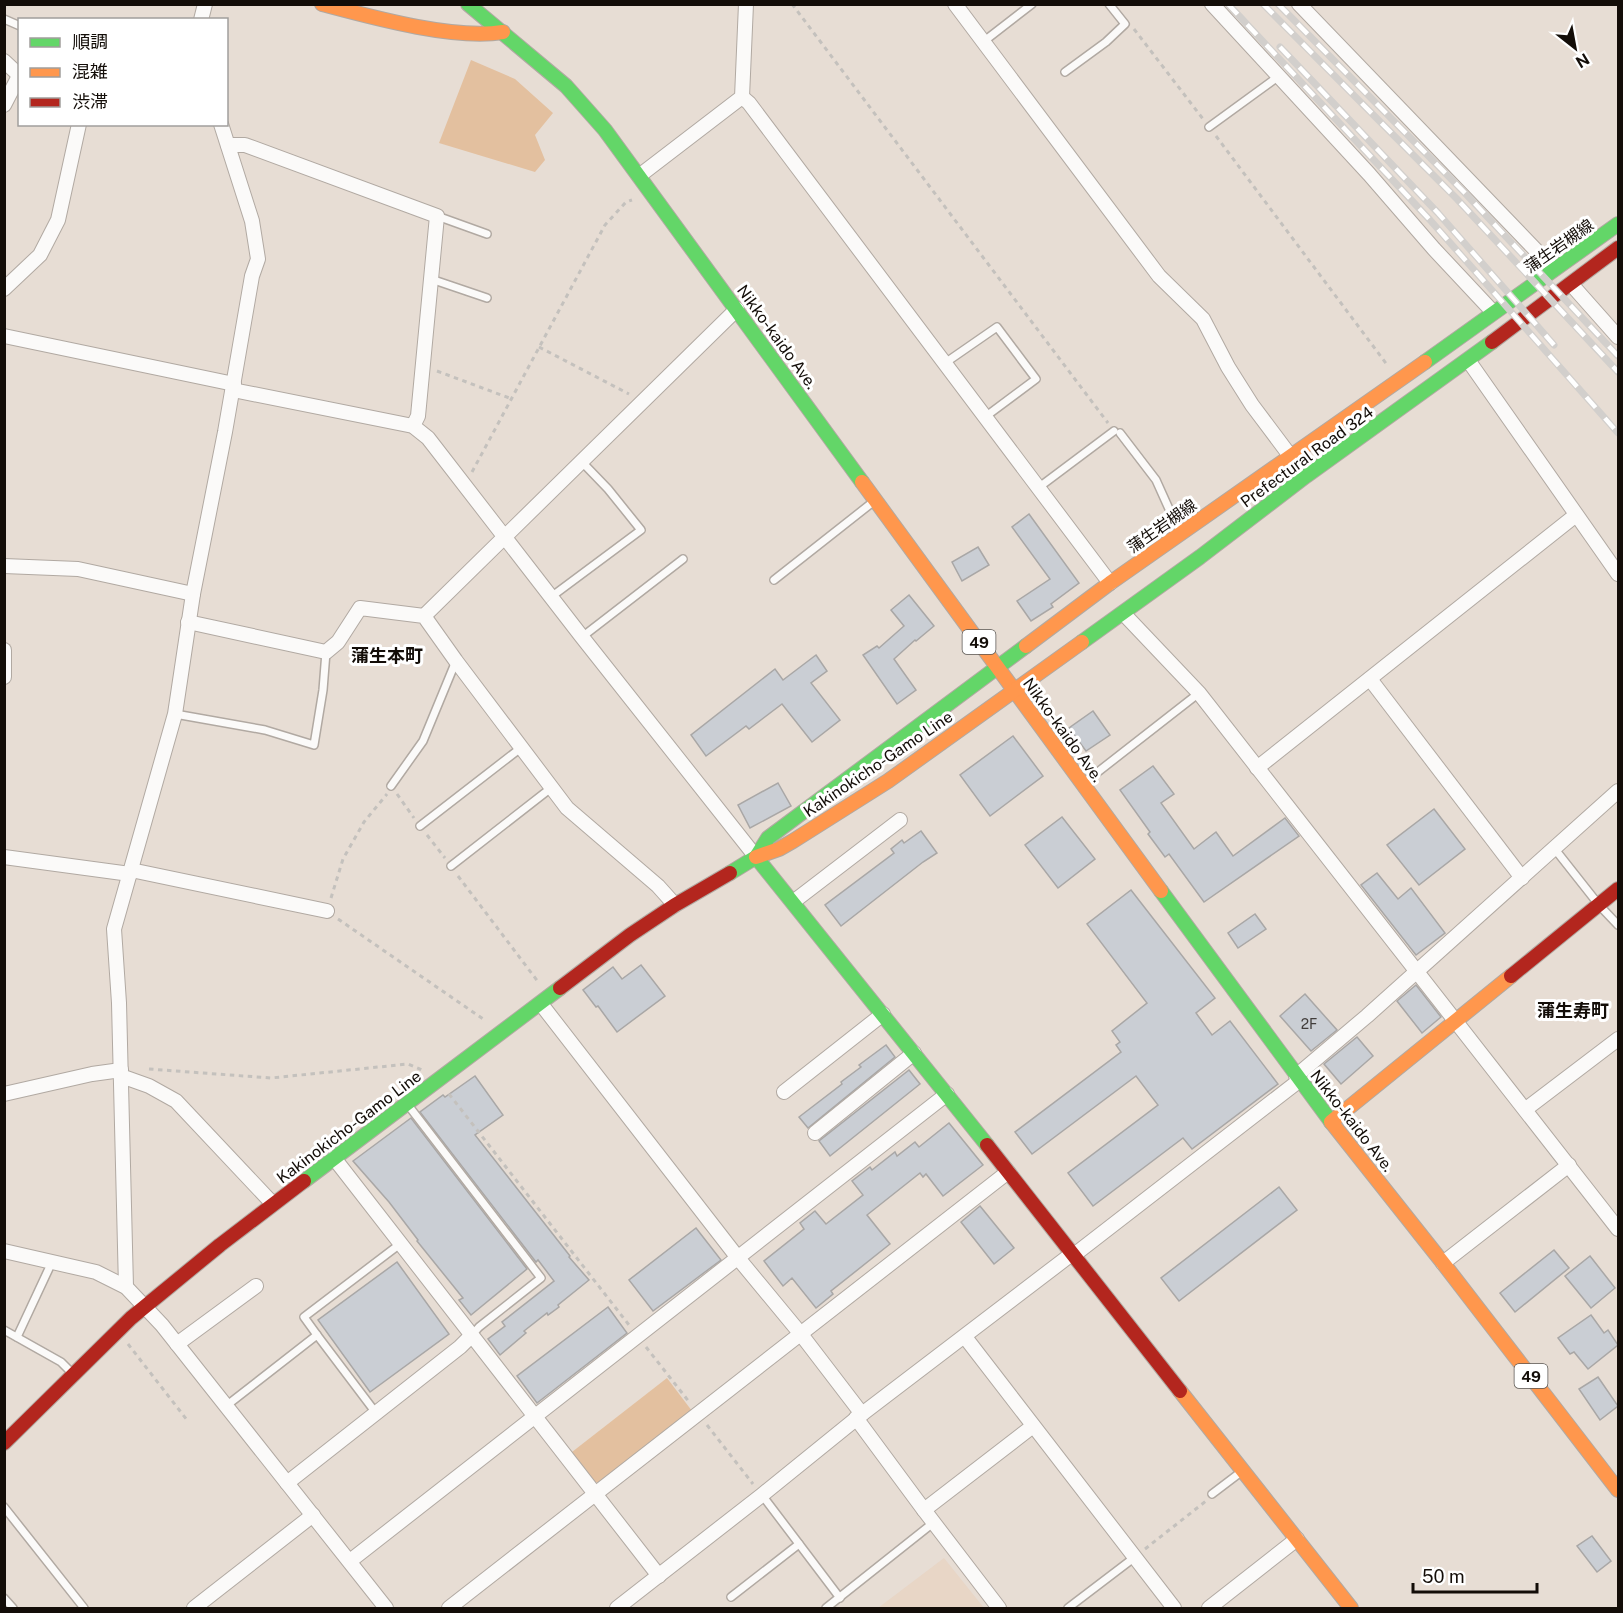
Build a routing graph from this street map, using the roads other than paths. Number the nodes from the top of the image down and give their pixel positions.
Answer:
1 (322, 4) edge
2 (468, 4) edge
3 (495, 4) edge
4 (746, 4) edge
5 (955, 4) edge
6 (1032, 4) edge
7 (1109, 4) edge
8 (1212, 4) edge
9 (1299, 4) edge
10 (486, 18) junction
11 (4, 19) edge
12 (18, 25) edge
13 (502, 32) junction
14 (983, 42) junction
15 (4, 61) edge
16 (1065, 72) dead end
17 (18, 75) edge
18 (1279, 76) junction
19 (18, 78) edge
20 (742, 98) junction
21 (4, 105) edge
22 (79, 126) edge
23 (222, 126) edge
24 (1209, 127) road end
25 (228, 145) junction
26 (639, 176) junction
27 (437, 216) junction
28 (1618, 224) edge
29 (487, 234) dead end
30 (1618, 248) edge
31 (1554, 269) junction
32 (431, 279) junction
33 (1571, 284) junction
34 (4, 290) edge
35 (487, 297) dead end
36 (737, 309) junction
37 (1493, 312) junction
38 (4, 336) edge
39 (1618, 337) edge
40 (1468, 360) junction
41 (945, 363) junction
42 (234, 387) junction
43 (985, 417) junction
44 (413, 426) junction
45 (1291, 457) junction
46 (582, 462) junction
47 (1038, 488) junction
48 (875, 501) junction
49 (1576, 515) junction
50 (1182, 532) junction
51 (505, 538) junction
52 (683, 559) dead end
53 (4, 566) edge
54 (1618, 574) edge
55 (774, 580) dead end
56 (1110, 583) junction
57 (193, 594) junction
58 (551, 597) junction
59 (1123, 613) junction
60 (424, 616) junction
61 (188, 622) junction
62 (582, 637) junction
63 (4, 650) edge
64 (327, 652) junction
65 (456, 661) junction
66 (997, 667) junction
67 (4, 677) edge
68 (1370, 679) junction
69 (1014, 691) junction
70 (1199, 693) junction
71 (175, 714) junction
72 (522, 747) junction
73 (1257, 768) junction
74 (1082, 784) junction
75 (391, 786) road end
76 (551, 788) junction
77 (1618, 791) edge
78 (900, 820) dead end
79 (420, 826) road end
80 (1554, 848) junction
81 (4, 857) edge
82 (756, 857) junction
83 (451, 866) road end
84 (737, 870) joint
85 (131, 872) junction
86 (1522, 878) junction
87 (1618, 889) edge
88 (793, 902) junction
89 (675, 905) junction
90 (1599, 905) junction
91 (327, 911) road end
92 (1618, 924) edge
93 (1415, 971) junction
94 (541, 1004) junction
95 (883, 1014) junction
96 (1455, 1022) junction
97 (1618, 1039) edge
98 (914, 1053) junction
99 (121, 1073) junction
100 (1298, 1078) junction
101 (784, 1092) dead end
102 (4, 1094) edge
103 (947, 1094) junction
104 (408, 1105) junction
105 (1526, 1109) junction
106 (1331, 1122) junction
107 (815, 1133) dead end
108 (334, 1158) junction
109 (1569, 1166) junction
110 (1008, 1172) junction
111 (273, 1204) junction
112 (1618, 1229) edge
113 (400, 1244) junction
114 (4, 1251) edge
115 (1073, 1254) junction
116 (738, 1258) junction
117 (52, 1262) junction
118 (1443, 1263) junction
119 (256, 1286) dead end
120 (126, 1287) junction
121 (145, 1307) junction
122 (4, 1330) edge
123 (800, 1333) junction
124 (317, 1335) junction
125 (17, 1336) junction
126 (471, 1336) junction
127 (964, 1337) junction
128 (177, 1344) junction
129 (73, 1374) junction
130 (226, 1406) junction
131 (376, 1413) junction
132 (859, 1416) junction
133 (534, 1417) junction
134 (1033, 1426) junction
135 (4, 1443) edge
136 (1243, 1470) junction
137 (287, 1483) junction
138 (1618, 1490) edge
139 (595, 1493) junction
140 (1212, 1494) road end
141 (762, 1496) junction
142 (4, 1507) edge
143 (924, 1510) junction
144 (313, 1515) junction
145 (933, 1523) junction
146 (1297, 1539) junction
147 (799, 1544) junction
148 (1135, 1557) junction
149 (350, 1561) junction
150 (659, 1576) junction
151 (731, 1597) dead end
152 (4, 1598) edge
153 (840, 1598) junction
154 (13, 1608) edge
155 (84, 1608) edge
156 (194, 1608) edge
157 (386, 1608) edge
158 (449, 1608) edge
159 (617, 1608) edge
160 (826, 1608) edge
161 (999, 1608) edge
162 (1068, 1608) edge
163 (1174, 1608) edge
164 (1209, 1608) edge
165 (1351, 1608) edge

1 - 13 main road
2 - 10 main road, Nikko-kaido Ave. / 49
3 - 10 street
4 - 20 street
5 - 14 street
6 - 14 lane
7 - 16 lane
8 - 18 street
9 - 31 street
10 - 13 main road, Nikko-kaido Ave. / 49
11 - 12 lane
13 - 26 main road, Nikko-kaido Ave. / 49
14 - 45 street
15 - 17 street
18 - 24 lane
18 - 37 street
19 - 21 street
20 - 26 street
20 - 41 street
22 - 34 street
23 - 25 street
25 - 27 street
25 - 42 street
26 - 36 main road, Nikko-kaido Ave. / 49
27 - 29 lane
27 - 32 street
28 - 31 main road, 蒲生岩槻線
30 - 33 main road, Prefectural Road 324
31 - 37 main road, 蒲生岩槻線
32 - 35 lane
32 - 44 street
33 - 39 street
33 - 40 main road, Prefectural Road 324
36 - 46 street
36 - 48 main road, Nikko-kaido Ave. / 49
37 - 45 main road, 蒲生岩槻線
38 - 42 street
40 - 49 street
40 - 59 main road, Prefectural Road 324
41 - 43 street
41 - 43 lane
42 - 44 street
42 - 57 street
43 - 47 street
44 - 51 street
45 - 50 main road, 蒲生岩槻線
46 - 51 street
46 - 58 lane
47 - 50 lane
47 - 56 street
48 - 55 lane
48 - 66 main road, Nikko-kaido Ave. / 49
49 - 54 street
49 - 68 street
50 - 56 main road, 蒲生岩槻線
51 - 58 street
51 - 60 street
52 - 62 lane
53 - 57 street
56 - 66 main road, 蒲生岩槻線
57 - 61 street
58 - 62 street
59 - 69 main road, Prefectural Road 324
59 - 70 street
60 - 64 street
60 - 65 street
61 - 64 street
61 - 71 street
62 - 82 street
63 - 67 street
64 - 71 lane
65 - 72 street
65 - 75 lane
66 - 69 main road, Nikko-kaido Ave. / 49
66 - 82 main road, 蒲生岩槻線
68 - 73 street
68 - 86 street
69 - 74 main road, Nikko-kaido Ave. / 49
69 - 82 main road, Kakinokicho-Gamo Line
70 - 73 street
70 - 74 lane
71 - 85 street
72 - 76 street
72 - 79 lane
73 - 93 street
74 - 100 main road, Nikko-kaido Ave. / 49
76 - 83 lane
76 - 89 street
77 - 80 street
78 - 88 street
80 - 86 street
80 - 90 lane
81 - 85 street
82 - 84 main road, 蒲生岩槻線
82 - 88 main road
84 - 89 main road, Kakinokicho-Gamo Line
85 - 91 street
85 - 99 street
86 - 93 street
87 - 90 main road
88 - 95 main road
89 - 94 main road, Kakinokicho-Gamo Line
90 - 92 lane
90 - 96 main road
93 - 96 street
93 - 100 street
94 - 104 main road, Kakinokicho-Gamo Line
94 - 116 street
95 - 98 main road
95 - 101 street
96 - 105 street
96 - 106 main road
97 - 105 street
98 - 103 main road
98 - 107 street
99 - 102 street
99 - 111 street
99 - 120 street
100 - 106 main road, Nikko-kaido Ave. / 49
100 - 115 street
103 - 110 main road
103 - 116 street
104 - 108 main road, Kakinokicho-Gamo Line
104 - 126 lane
105 - 109 street
106 - 118 main road, Nikko-kaido Ave. / 49
108 - 111 main road, Kakinokicho-Gamo Line
108 - 113 street
109 - 112 street
109 - 118 street
110 - 115 main road
110 - 123 street
111 - 121 main road, Kakinokicho-Gamo Line
113 - 124 lane
113 - 126 street
114 - 117 street
115 - 127 street
115 - 136 main road
116 - 123 street
116 - 133 street
117 - 120 street
117 - 125 lane
118 - 138 main road, Nikko-kaido Ave. / 49
119 - 128 street
120 - 121 street
121 - 128 street
121 - 129 main road, Kakinokicho-Gamo Line
122 - 125 lane
123 - 132 street
123 - 139 street
124 - 130 lane
124 - 131 lane
125 - 129 lane
126 - 131 street
126 - 133 street
127 - 132 street
127 - 134 street
128 - 130 street
129 - 135 main road, Kakinokicho-Gamo Line
130 - 137 street
131 - 137 street
132 - 141 street
132 - 143 street
133 - 139 street
133 - 149 street
134 - 143 street
134 - 148 street
136 - 140 lane
136 - 146 main road
137 - 144 street
139 - 150 street
139 - 158 street
141 - 147 lane
141 - 150 street
142 - 155 lane
143 - 145 street
144 - 149 street
144 - 156 street
145 - 153 lane
145 - 161 street
146 - 164 street
146 - 165 main road
147 - 151 lane
147 - 153 lane
148 - 162 lane
148 - 163 street
149 - 157 street
150 - 159 street
152 - 154 lane
153 - 160 lane

